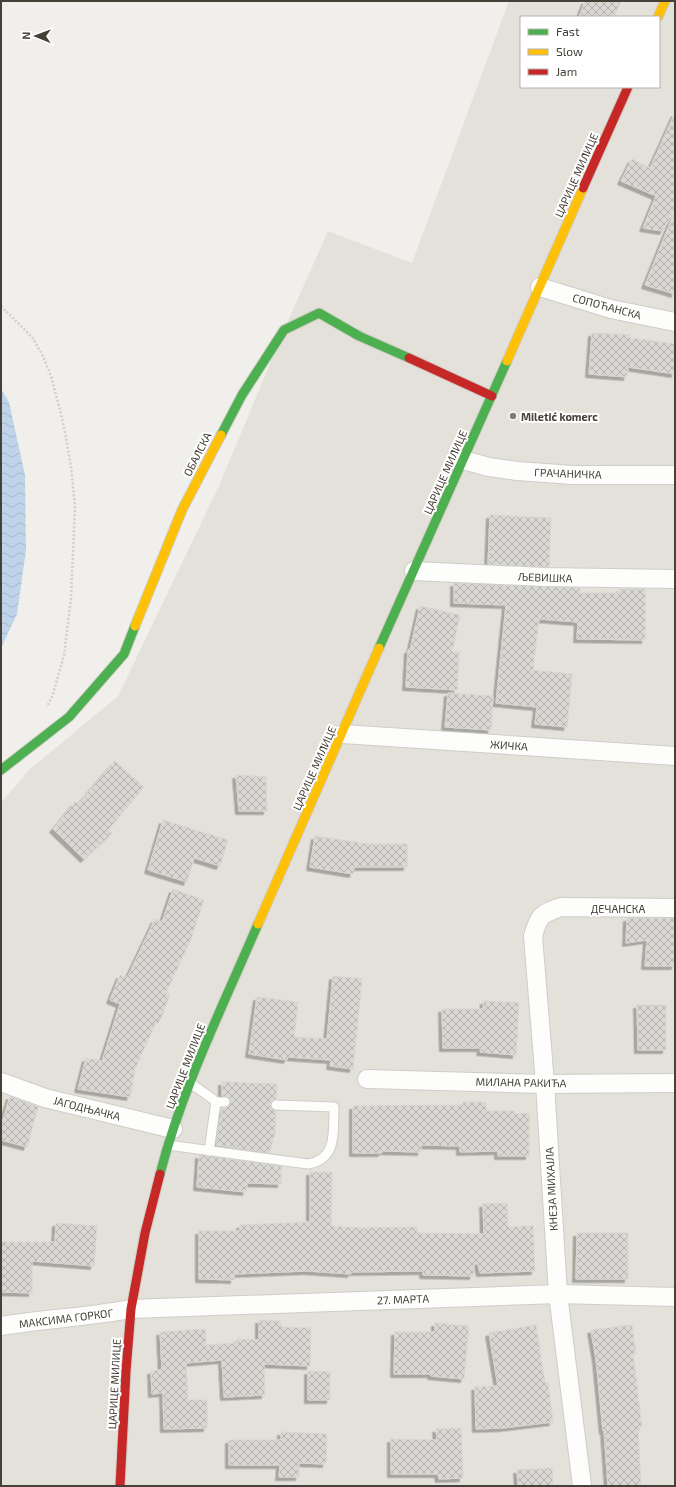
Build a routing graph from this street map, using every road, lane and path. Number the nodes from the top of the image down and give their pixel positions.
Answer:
1 (665, 1) edge
2 (658, 16) edge
3 (624, 89) edge
4 (540, 287) junction
5 (1, 306) edge
6 (675, 322) edge
7 (492, 396) junction
8 (463, 460) junction
9 (675, 475) edge
10 (414, 571) junction
11 (675, 579) edge
12 (343, 734) junction
13 (43, 738) junction
14 (675, 756) edge
15 (1, 770) edge
16 (561, 907) joint
17 (675, 908) edge
18 (367, 1079) dead end
19 (1, 1082) edge
20 (190, 1082) junction
21 (675, 1083) edge
22 (545, 1084) junction
23 (276, 1105) dead end
24 (171, 1137) junction
25 (210, 1151) junction
26 (558, 1294) junction
27 (675, 1297) edge
28 (131, 1309) junction
29 (1, 1326) edge
30 (120, 1486) edge
31 (582, 1486) edge

1 - 2 main road
3 - 4 main road, ЦАРИЦЕ МИЛИЦЕ
4 - 6 street, СОПОЋАНСКА
4 - 7 main road, ЦАРИЦЕ МИЛИЦЕ
5 - 13 path
7 - 8 main road, ЦАРИЦЕ МИЛИЦЕ
7 - 13 main road, ОБАЛСКА
8 - 9 street, ГРАЧАНИЧКА
8 - 10 main road, ЦАРИЦЕ МИЛИЦЕ
10 - 11 street, ЉЕВИШКА
10 - 12 main road, ЦАРИЦЕ МИЛИЦЕ
12 - 14 street, ЖИЧКА
12 - 20 main road, ЦАРИЦЕ МИЛИЦЕ
13 - 15 main road, ОБАЛСКА
16 - 17 street, ДЕЧАНСКА
16 - 22 street, КНЕЗА МИХАЈЛА
18 - 22 street, МИЛАНА РАКИЋА
19 - 24 street, ЈАГОДЊАЧКА
20 - 24 main road, ЦАРИЦЕ МИЛИЦЕ
20 - 25 lane
21 - 22 street, МИЛАНА РАКИЋА
22 - 26 street, КНЕЗА МИХАЈЛА
23 - 25 lane
24 - 25 lane
24 - 28 main road, ЦАРИЦЕ МИЛИЦЕ
26 - 27 street, 27. МАРТА
26 - 28 street, 27. МАРТА
26 - 31 street, КНЕЗА МИХАЈЛА
28 - 29 street, МАКСИМА ГОРКОГ
28 - 30 main road, ЦАРИЦЕ МИЛИЦЕ

